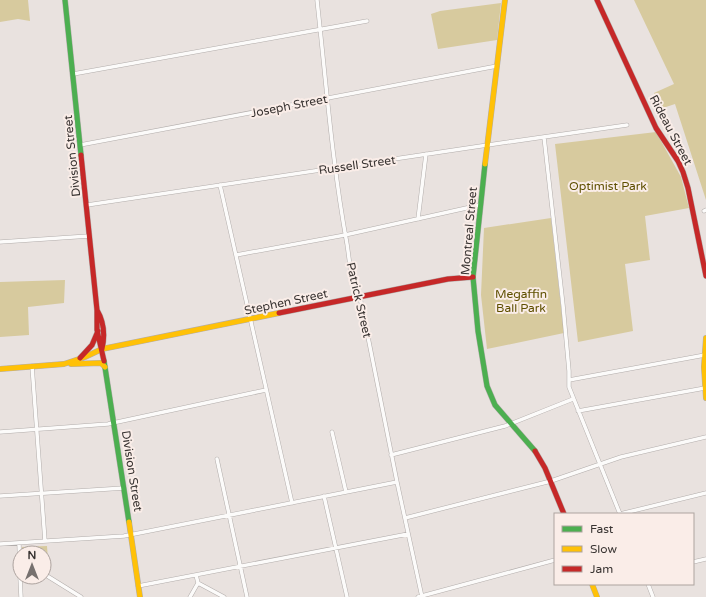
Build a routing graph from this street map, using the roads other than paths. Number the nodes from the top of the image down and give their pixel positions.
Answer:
1 (65, 0) edge
2 (317, 0) edge
3 (505, 0) edge
4 (597, 0) edge
5 (367, 20) dead end
6 (320, 29) junction
7 (497, 66) junction
8 (73, 74) junction
9 (327, 98) junction
10 (628, 125) dead end
11 (544, 137) junction
12 (80, 145) junction
13 (488, 145) junction
14 (426, 154) junction
15 (335, 168) junction
16 (220, 185) junction
17 (87, 205) junction
18 (480, 205) junction
19 (418, 219) junction
20 (345, 235) junction
21 (90, 236) junction
22 (0, 242) edge
23 (236, 255) junction
24 (706, 276) edge
25 (473, 277) junction
26 (358, 297) junction
27 (97, 310) junction
28 (251, 319) junction
29 (98, 331) junction
30 (706, 338) edge
31 (102, 349) junction
32 (705, 356) edge
33 (78, 360) junction
34 (64, 364) junction
35 (32, 366) junction
36 (105, 367) junction
37 (0, 369) edge
38 (569, 380) junction
39 (705, 388) junction
40 (266, 390) junction
41 (706, 398) edge
42 (573, 399) junction
43 (578, 412) junction
44 (114, 423) junction
45 (511, 424) junction
46 (37, 429) junction
47 (0, 432) edge
48 (332, 432) dead end
49 (706, 436) edge
50 (391, 455) junction
51 (217, 459) dead end
52 (599, 463) junction
53 (551, 480) junction
54 (397, 482) junction
55 (124, 488) junction
56 (346, 492) junction
57 (42, 493) junction
58 (706, 493) edge
59 (0, 496) edge
60 (324, 496) junction
61 (292, 503) junction
62 (564, 513) edge
63 (620, 513) edge
64 (624, 513) edge
65 (229, 515) junction
66 (405, 518) junction
67 (131, 534) junction
68 (408, 534) junction
69 (45, 541) junction
70 (19, 543) joint
71 (0, 544) edge
72 (336, 548) junction
73 (706, 559) edge
74 (554, 560) edge
75 (694, 562) edge
76 (240, 567) junction
77 (196, 575) junction
78 (52, 579) edge
79 (198, 583) junction
80 (20, 585) edge
81 (592, 585) edge
82 (648, 585) edge
83 (138, 586) junction
84 (346, 596) edge
85 (21, 597) edge
86 (81, 597) edge
87 (140, 597) edge
88 (190, 597) edge
89 (224, 597) edge
90 (247, 597) edge
91 (340, 597) edge
92 (420, 597) edge
93 (597, 597) edge
94 (653, 597) edge

1 - 8 main road, Division Street
2 - 6 street, Patrick Street
3 - 7 main road, Montreal Street
4 - 24 main road, Rideau Street
5 - 6 street
6 - 8 street
6 - 9 street, Patrick Street
7 - 9 street, Joseph Street
7 - 13 main road, Montreal Street
8 - 12 main road, Division Street
9 - 12 street, Joseph Street
9 - 15 street, Patrick Street
10 - 11 street, Russell Street
11 - 13 street, Russell Street
11 - 38 street
12 - 17 main road, Division Street
13 - 14 street, Russell Street
13 - 18 main road, Montreal Street
14 - 15 street, Russell Street
14 - 19 street
15 - 16 street, Russell Street
15 - 20 street, Patrick Street
16 - 17 street, Russell Street
16 - 23 street
17 - 21 main road, Division Street
18 - 19 street
18 - 25 main road, Montreal Street
19 - 20 street
20 - 23 street
20 - 26 street, Patrick Street
21 - 22 street
21 - 27 main road, Division Street
23 - 28 street
25 - 26 main road, Stephen Street
25 - 45 main road, Montreal Street
26 - 28 main road, Stephen Street
26 - 50 street, Patrick Street
27 - 29 main road, Division Street
27 - 31 main road, Division Street
28 - 31 main road, Stephen Street
28 - 40 street
29 - 31 main road, Division Street
29 - 33 main road
30 - 32 main road
31 - 33 main road, Stephen Street
31 - 36 main road, Division Street
32 - 38 street
32 - 39 main road
33 - 34 main road, Stephen Street
34 - 35 main road
34 - 36 main road
35 - 37 main road
35 - 46 street
36 - 44 main road, Division Street
38 - 42 street
39 - 41 main road
39 - 43 street
40 - 44 street
40 - 61 street
42 - 43 street
42 - 45 street
43 - 52 street
44 - 46 street
44 - 55 main road, Division Street
45 - 50 street
45 - 53 main road, Montreal Street
46 - 47 street
46 - 57 street
48 - 56 street
49 - 52 street
50 - 54 street, Patrick Street
51 - 65 street
52 - 53 street
52 - 63 street
53 - 62 main road, Montreal Street
53 - 66 street
54 - 56 street
54 - 66 street, Patrick Street
55 - 57 street
55 - 67 main road, Division Street
56 - 60 street
57 - 59 street
57 - 69 street
58 - 64 street
60 - 61 street
60 - 72 street
61 - 65 street
65 - 67 street
65 - 76 street
66 - 68 street, Patrick Street
67 - 69 street
67 - 83 main road, Division Street
68 - 72 street
68 - 92 street, Patrick Street
69 - 70 street
70 - 71 street
72 - 76 street
72 - 84 street
73 - 75 street
74 - 92 street
76 - 77 street
76 - 90 street
77 - 79 street
77 - 83 street
78 - 86 street
79 - 88 street
79 - 89 street
80 - 85 street
81 - 93 main road
82 - 94 street
83 - 87 main road, Division Street
84 - 91 street

